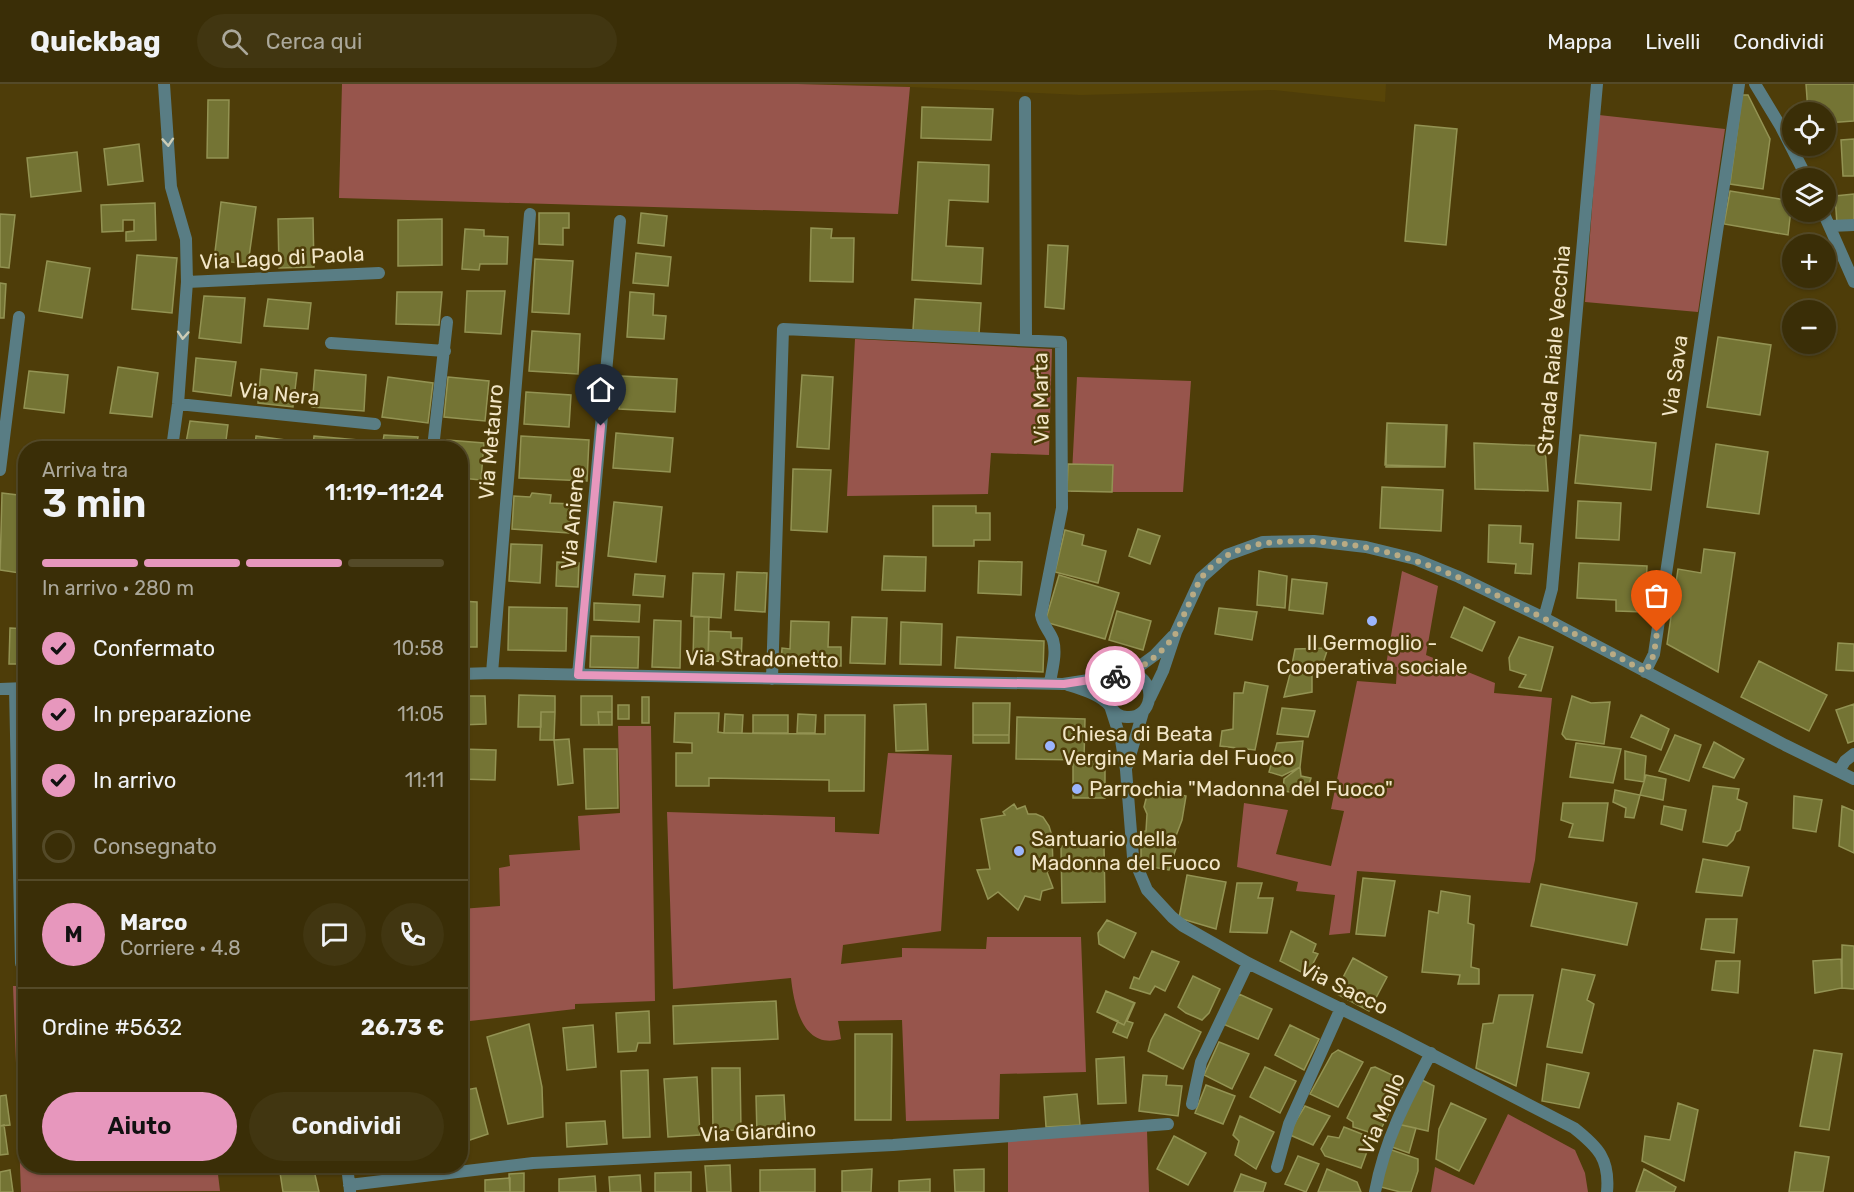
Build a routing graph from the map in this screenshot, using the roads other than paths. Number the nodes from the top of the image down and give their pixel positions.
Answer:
1 (164, 84) edge
2 (1597, 84) edge
3 (1739, 84) edge
4 (1755, 84) edge
5 (1025, 102) dead end
6 (1802, 168) edge
7 (530, 213) dead end
8 (620, 221) dead end
9 (1828, 222) edge
10 (1854, 225) edge
11 (1830, 226) junction
12 (379, 273) dead end
13 (187, 282) junction
14 (1854, 282) edge
15 (19, 317) dead end
16 (447, 322) dead end
17 (1026, 340) junction
18 (331, 343) dead end
19 (445, 351) junction
20 (178, 404) junction
21 (375, 424) dead end
22 (173, 441) edge
23 (434, 441) edge
24 (0, 470) edge
25 (1544, 618) junction
26 (1176, 632) junction
27 (1646, 672) junction
28 (492, 673) junction
29 (468, 674) edge
30 (578, 675) junction
31 (1125, 675) junction
32 (772, 679) junction
33 (1050, 683) junction
34 (1064, 684) junction
35 (0, 689) edge
36 (18, 689) edge
37 (1150, 699) junction
38 (1110, 706) junction
39 (1143, 711) junction
40 (1854, 754) edge
41 (1126, 770) junction
42 (1839, 771) junction
43 (1854, 779) edge
44 (1248, 963) junction
45 (1341, 1008) junction
46 (1431, 1053) junction
47 (1192, 1104) dead end
48 (1168, 1124) dead end
49 (1277, 1167) dead end
50 (468, 1172) edge
51 (348, 1173) edge
52 (463, 1173) edge
53 (350, 1189) edge
54 (1376, 1192) edge
55 (1607, 1192) edge

1 -> 13 street
2 - 25 street, Strada Raiale Vecchia
3 - 27 street, Via Sava
4 - 6 street
5 - 17 street, Via Marta
7 - 28 street, Via Metauro
8 - 30 street, Via Aniene
9 - 11 street
10 - 11 street
11 - 14 street
12 - 13 street, Via Lago di Paola
13 -> 20 street
15 - 24 street
16 - 19 street
17 - 32 street
17 - 33 street, Via Marta
18 - 19 street
19 - 23 street
20 - 21 street, Via Nera
20 - 22 street
25 - 26 street, Via Stradonetto
25 - 27 street, Via Stradonetto
26 - 31 street, Via Stradonetto
26 - 37 street, Via Stradonetto
27 - 42 street, Via Stradonetto
28 - 29 street, Via Stradonetto
28 - 30 street, Via Stradonetto
30 - 32 street, Via Stradonetto
31 - 34 street, Via Stradonetto
31 - 37 street
31 - 38 street
32 - 33 street, Via Stradonetto
33 - 34 street, Via Stradonetto
34 - 38 street, Via Stradonetto
35 - 36 street
37 - 39 street
38 - 39 street
38 - 41 street, Via Sacco
39 - 41 street, Via Sacco
40 - 42 street
41 - 44 street, Via Sacco
42 - 43 street, Via Stradonetto
44 - 45 street, Via Sacco
44 - 47 street
45 - 46 street, Via Sacco
45 - 49 street
46 - 54 street, Via Mollo
46 - 55 street, Via Sacco
48 - 50 street, Via Giardino
51 - 53 street
52 - 53 street, Via Giardino

